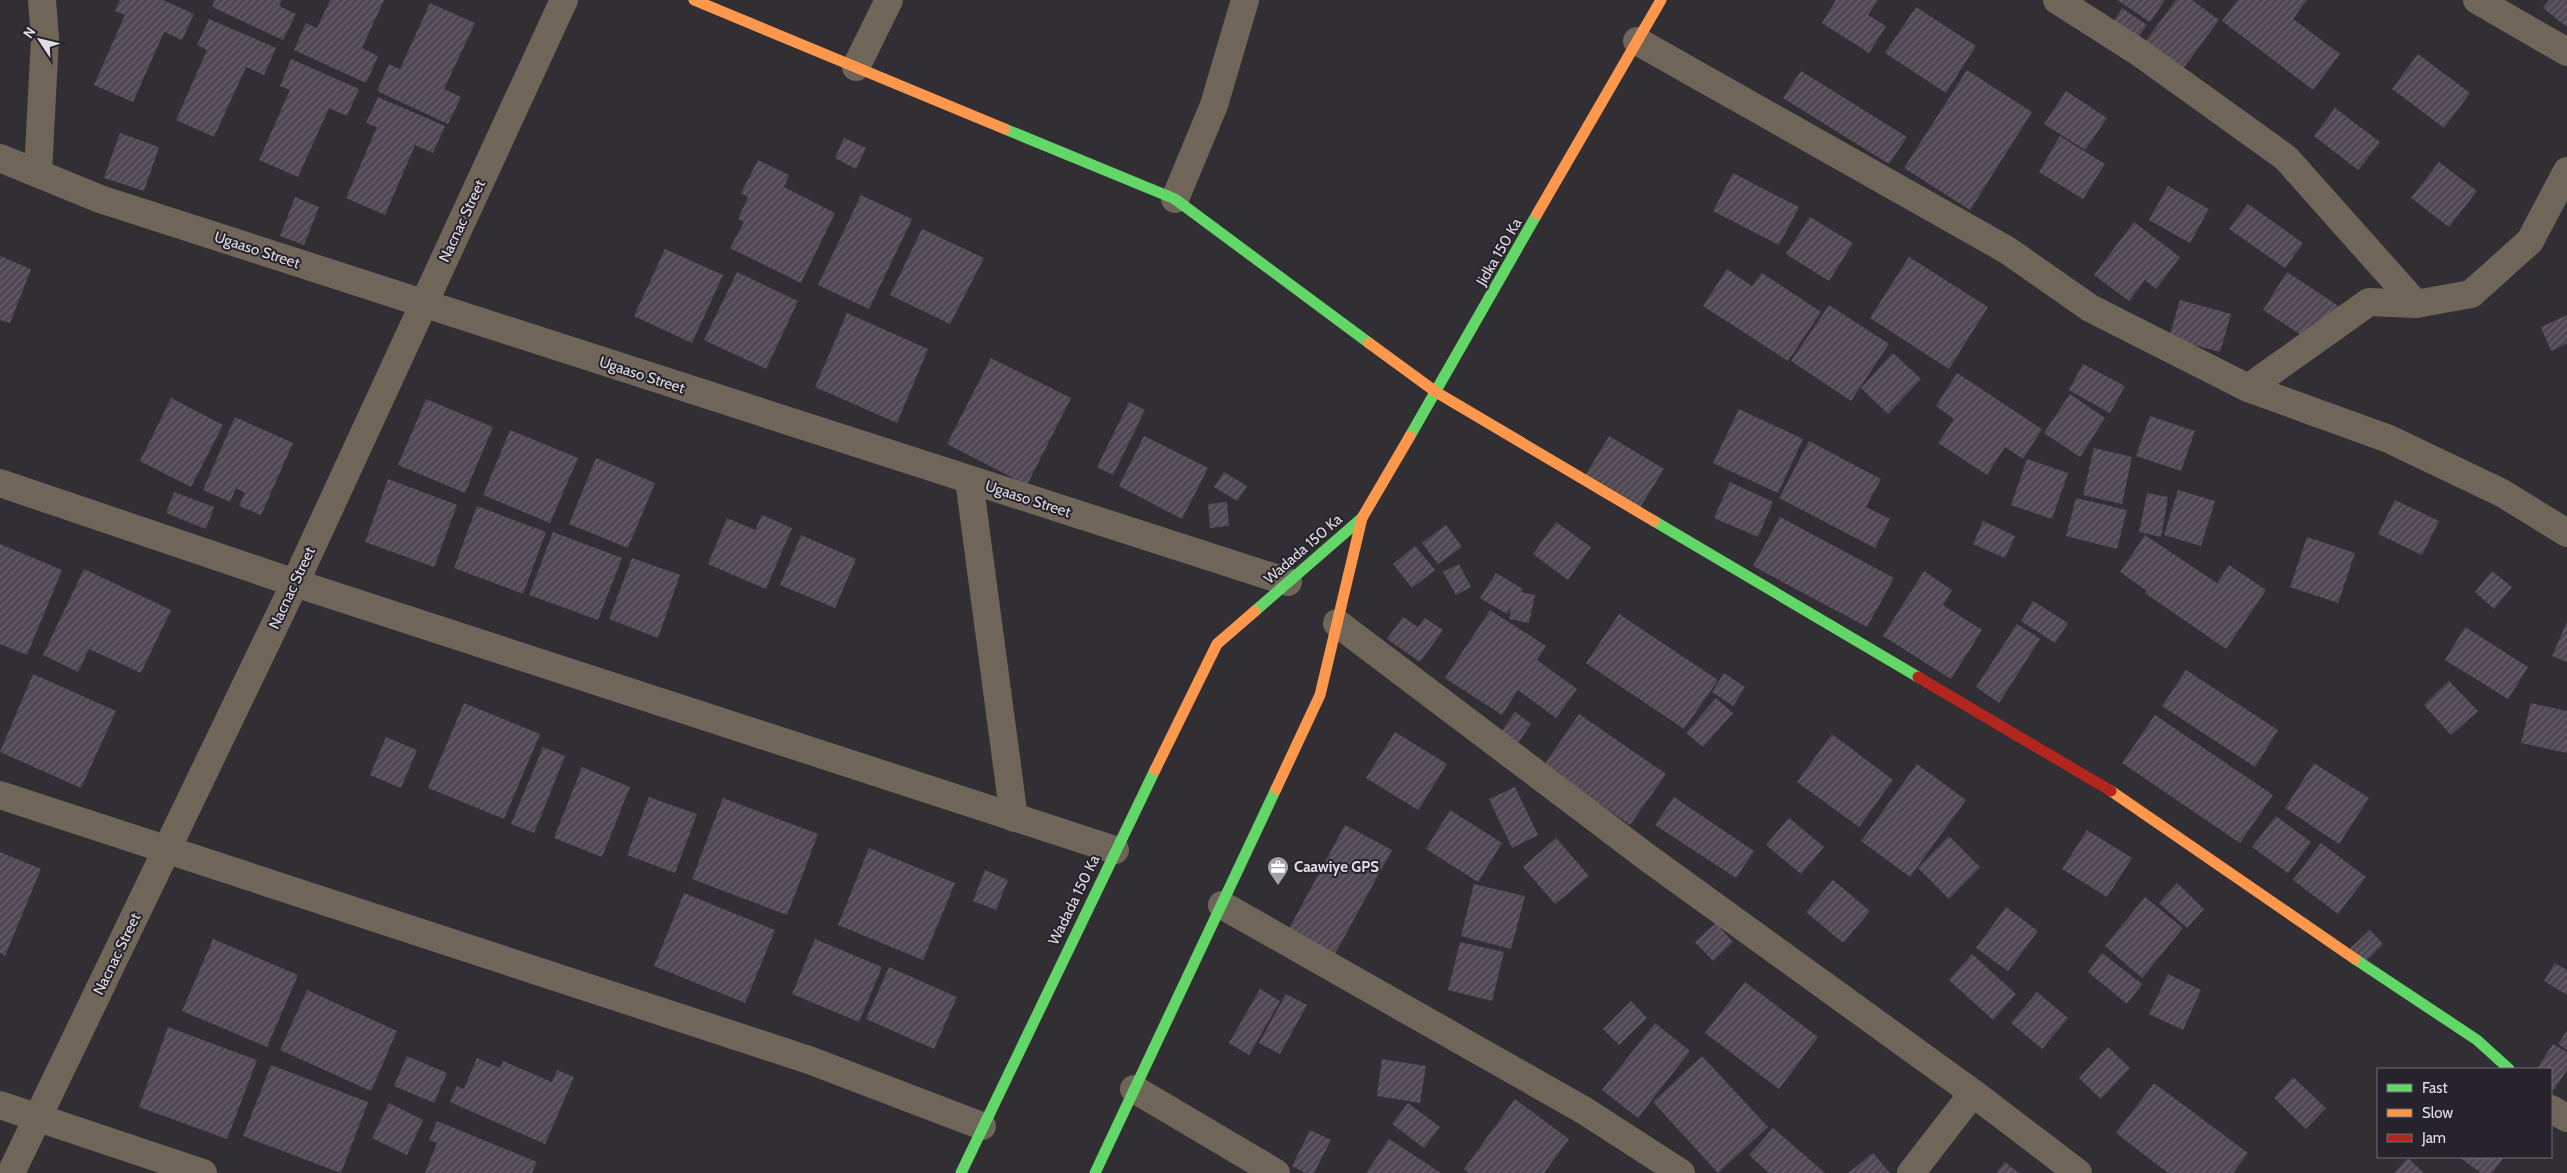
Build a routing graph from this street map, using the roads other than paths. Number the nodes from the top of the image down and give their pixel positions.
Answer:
1 (42, 0) edge
2 (564, 0) edge
3 (694, 0) edge
4 (889, 0) edge
5 (1245, 0) edge
6 (1661, 0) edge
7 (2058, 0) edge
8 (2478, 0) edge
9 (1637, 41) junction
10 (2567, 52) edge
11 (856, 67) junction
12 (0, 158) edge
13 (2567, 171) edge
14 (38, 172) junction
15 (1175, 199) junction
16 (424, 304) junction
17 (2416, 304) junction
18 (2248, 388) junction
19 (1436, 392) junction
20 (969, 480) junction
21 (0, 483) edge
22 (1362, 518) junction
23 (2567, 533) edge
24 (1288, 582) junction
25 (295, 583) junction
26 (1338, 623) junction
27 (0, 795) edge
28 (1014, 818) junction
29 (1115, 850) junction
30 (166, 851) junction
31 (1222, 905) junction
32 (2508, 1068) edge
33 (1134, 1089) junction
34 (1973, 1093) junction
35 (0, 1105) edge
36 (2552, 1110) edge
37 (38, 1118) junction
38 (2567, 1118) edge
39 (982, 1126) junction
40 (11, 1173) edge
41 (202, 1173) edge
42 (961, 1173) edge
43 (1095, 1173) edge
44 (1276, 1173) edge
45 (1681, 1173) edge
46 (1911, 1173) edge
47 (2078, 1173) edge

1 - 14 street
2 - 16 street, Nacnac Street
3 - 11 street
4 - 11 street
5 - 15 street
6 - 9 street, Jidka 150 Ka
7 - 17 street
8 - 10 street
9 - 18 street
9 - 19 street, Jidka 150 Ka
11 - 15 street
12 - 14 street, Ugaaso Street
13 - 17 street
14 - 16 street, Ugaaso Street
15 - 19 street
16 - 20 street, Ugaaso Street
16 - 25 street, Nacnac Street
17 - 18 street
18 - 23 street
19 - 22 street, Jidka 150 Ka
19 - 32 street
20 - 24 street, Ugaaso Street
20 - 28 street
21 - 25 street
22 - 24 street, Wadada 150 Ka
22 - 26 street, Wadada 150 Ka
24 - 29 street, Wadada 150 Ka
25 - 28 street
25 - 30 street, Nacnac Street
26 - 31 street, Wadada 150 Ka
26 - 34 street
27 - 30 street
28 - 29 street
29 - 39 street, Wadada 150 Ka
30 - 37 street, Nacnac Street
30 - 39 street
31 - 33 street, Wadada 150 Ka
31 - 45 street
33 - 43 street, Wadada 150 Ka
33 - 44 street
34 - 46 street
34 - 47 street
35 - 37 street
36 - 38 street
37 - 40 street, Nacnac Street
37 - 41 street
39 - 42 street, Wadada 150 Ka

